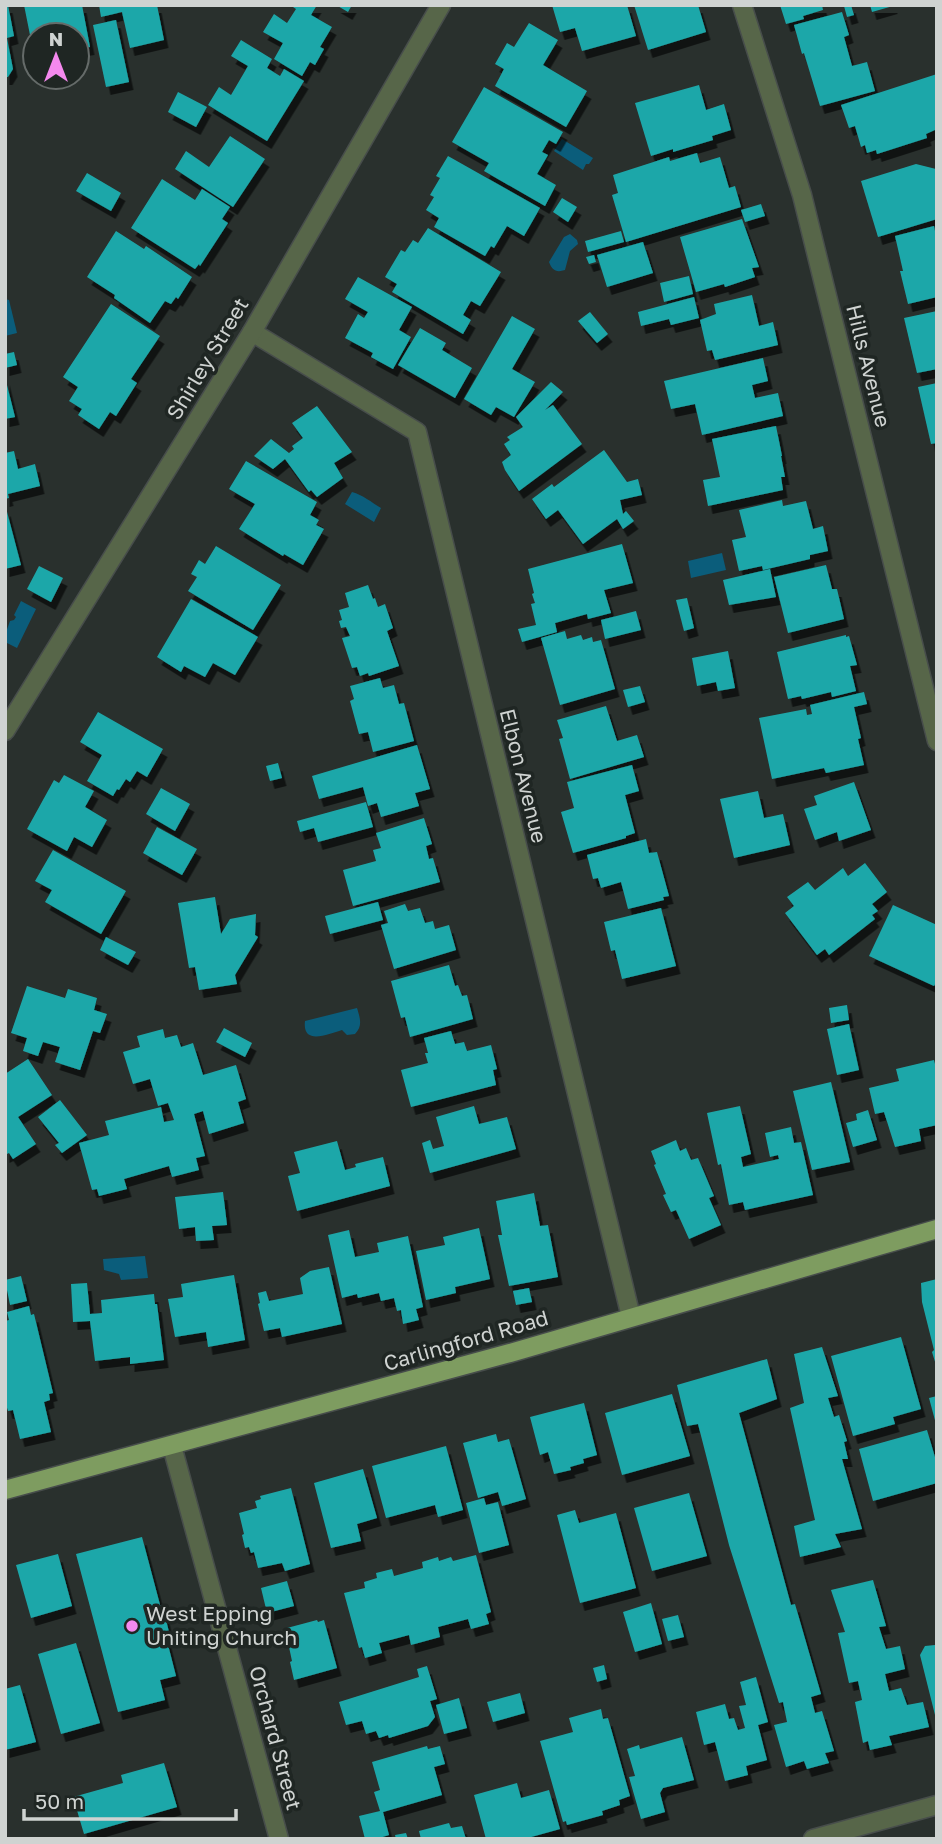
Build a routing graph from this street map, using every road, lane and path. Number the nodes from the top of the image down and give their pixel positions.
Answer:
1 (442, 5) edge
2 (742, 5) edge
3 (252, 332) junction
4 (5, 731) edge
5 (937, 741) edge
6 (937, 1229) edge
7 (631, 1317) junction
8 (172, 1446) junction
9 (5, 1490) edge
10 (937, 1805) edge
11 (279, 1839) edge
12 (813, 1839) edge

1 - 3 street, Shirley Street
2 - 5 street, Hills Avenue
3 - 4 street, Shirley Street
3 - 7 street, Elbon Avenue
6 - 7 main road, Carlingford Road
7 - 8 main road, Carlingford Road
8 - 9 main road, Carlingford Road
8 - 11 street, Orchard Street
10 - 12 street

